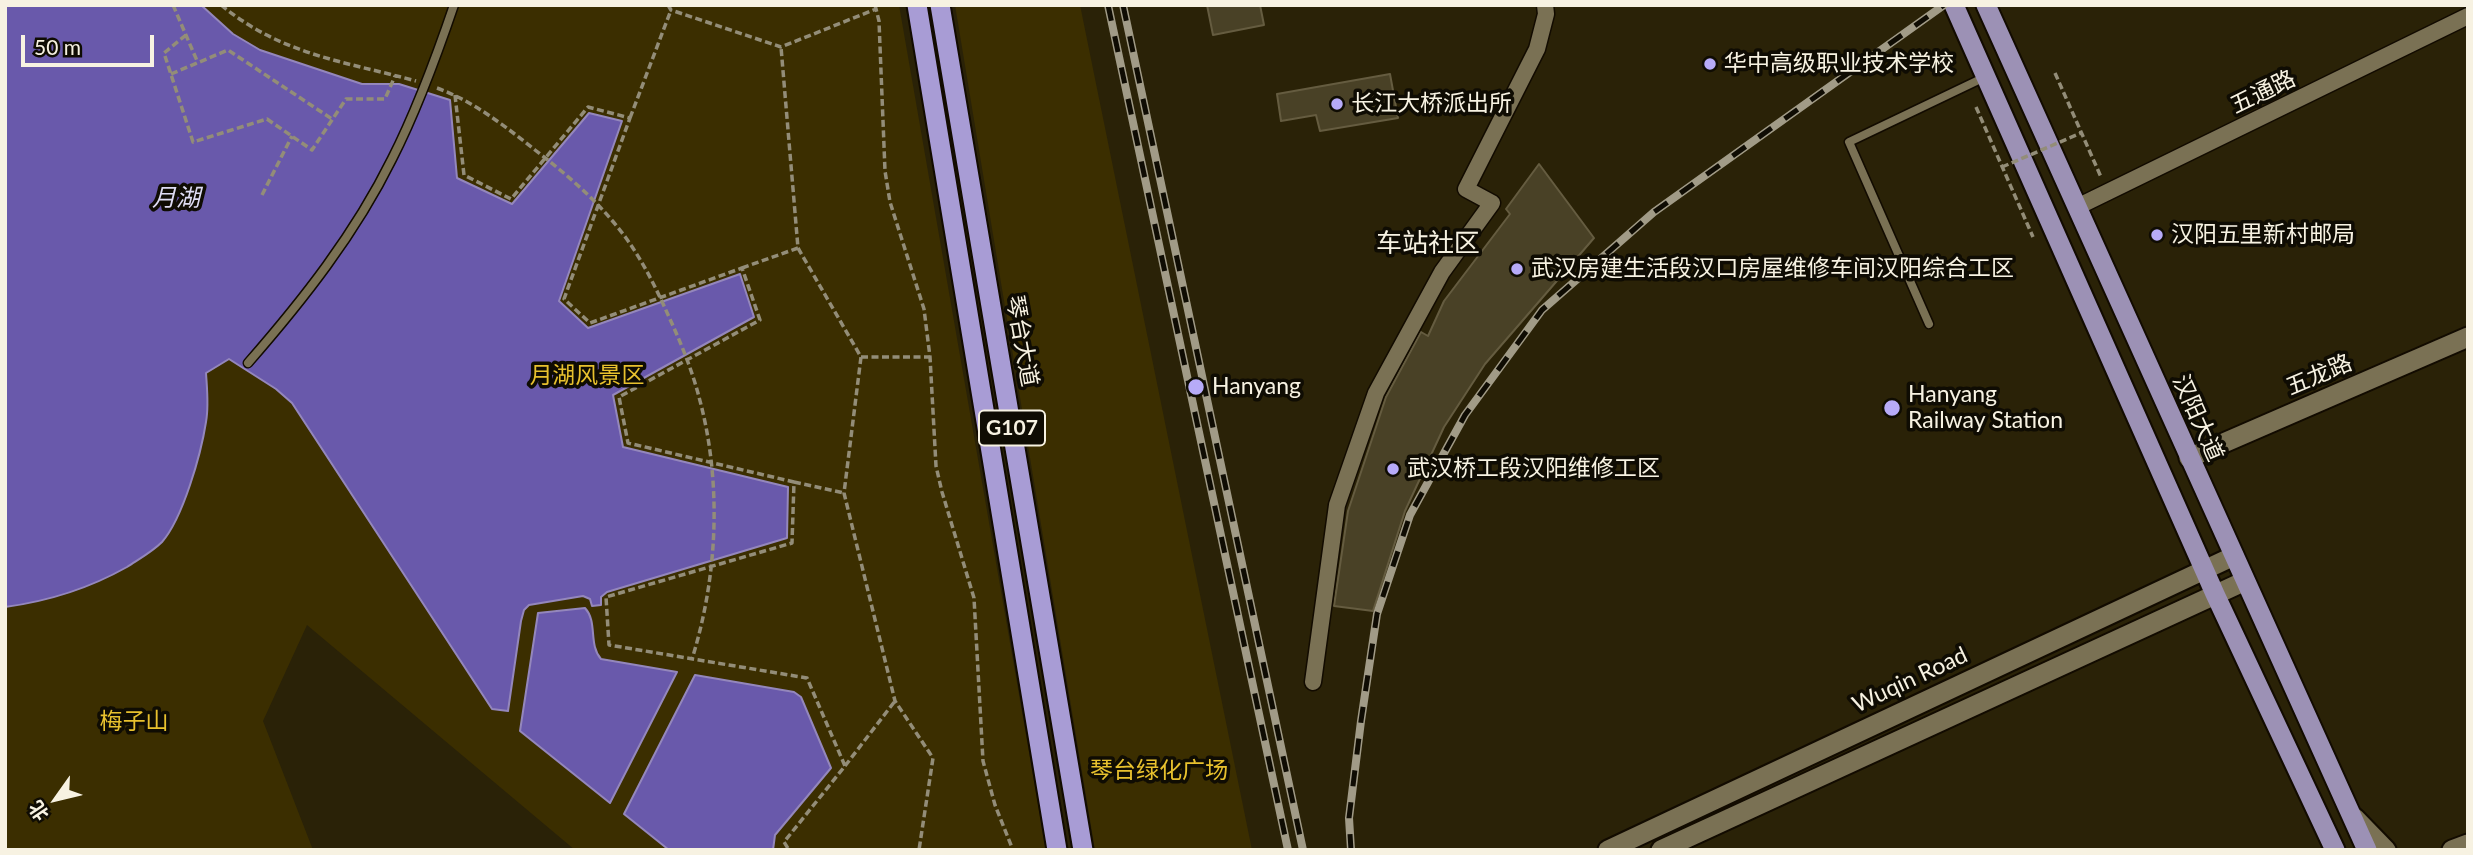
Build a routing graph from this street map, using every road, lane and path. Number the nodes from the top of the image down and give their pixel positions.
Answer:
1 (173, 5) edge
2 (222, 5) edge
3 (454, 5) edge
4 (917, 5) edge
5 (940, 5) edge
6 (1545, 5) edge
7 (1954, 5) edge
8 (1986, 5) edge
9 (876, 7) edge
10 (670, 8) edge
11 (2468, 16) edge
12 (186, 35) junction
13 (781, 47) junction
14 (198, 63) junction
15 (2055, 73) dead end
16 (171, 74) junction
17 (396, 76) junction
18 (1985, 76) junction
19 (425, 86) junction
20 (454, 95) junction
21 (1976, 107) dead end
22 (630, 118) junction
23 (332, 119) junction
24 (2081, 133) junction
25 (292, 136) junction
26 (547, 159) junction
27 (2003, 167) junction
28 (2105, 187) dead end
29 (262, 195) dead end
30 (599, 205) junction
31 (2077, 207) junction
32 (2033, 237) dead end
33 (798, 248) junction
34 (742, 268) junction
35 (661, 300) junction
36 (1929, 324) dead end
37 (2468, 337) edge
38 (686, 357) junction
39 (861, 357) junction
40 (930, 357) junction
41 (248, 363) dead end
42 (2189, 458) junction
43 (711, 462) junction
44 (794, 482) junction
45 (844, 493) junction
46 (2234, 556) junction
47 (711, 567) junction
48 (2204, 569) junction
49 (2245, 581) junction
50 (2215, 594) junction
51 (692, 660) junction
52 (1313, 682) dead end
53 (895, 701) junction
54 (845, 766) junction
55 (2351, 813) junction
56 (2468, 845) edge
57 (789, 850) edge
58 (919, 850) edge
59 (1013, 850) edge
60 (1057, 850) edge
61 (1083, 850) edge
62 (1608, 850) edge
63 (1661, 850) edge
64 (2335, 850) edge
65 (2367, 850) edge
66 (2386, 850) edge
67 (2452, 850) edge

1 - 12 path
2 - 17 path
3 - 19 lane
4 - 60 highway, G107
5 - 61 highway, 琴台大道 / G107
6 - 52 street
7 - 18 main road
8 - 31 main road, 汉阳大道
9 - 13 path
9 - 40 path
10 - 13 path
10 - 22 path
11 - 31 street, 五通路
12 - 14 path
12 - 16 path
13 - 33 path
14 - 16 path
14 - 23 path
15 - 24 path
16 - 25 path
17 - 19 path
17 - 23 path
18 - 36 lane
18 - 48 main road
19 - 20 path
19 - 41 lane
20 - 26 path
20 - 26 path
21 - 27 path
22 - 26 path
22 - 30 path
23 - 25 path
24 - 27 path, bridge
24 - 28 path
25 - 29 path
26 - 30 path
27 - 32 path
30 - 35 path
30 - 35 path
31 - 42 main road, 汉阳大道
33 - 34 path
33 - 39 path
34 - 35 path
34 - 38 path
35 - 38 path
37 - 42 main road, 五龙路
38 - 43 path
38 - 43 path
39 - 40 path
39 - 45 path
40 - 59 path
42 - 46 main road, 汉阳大道
43 - 44 path
43 - 47 path
44 - 45 path
44 - 47 path
45 - 53 path
46 - 48 main road, Wuqin Road
46 - 49 main road, 汉阳大道
47 - 51 path
47 - 51 path
48 - 50 main road
48 - 62 main road, Wuqin Road
49 - 50 main road
49 - 55 main road, 汉阳大道
50 - 63 main road
50 - 64 main road
51 - 54 path
53 - 54 path
53 - 58 path
54 - 57 path
55 - 65 main road, 汉阳大道
55 - 66 main road
56 - 67 main road

